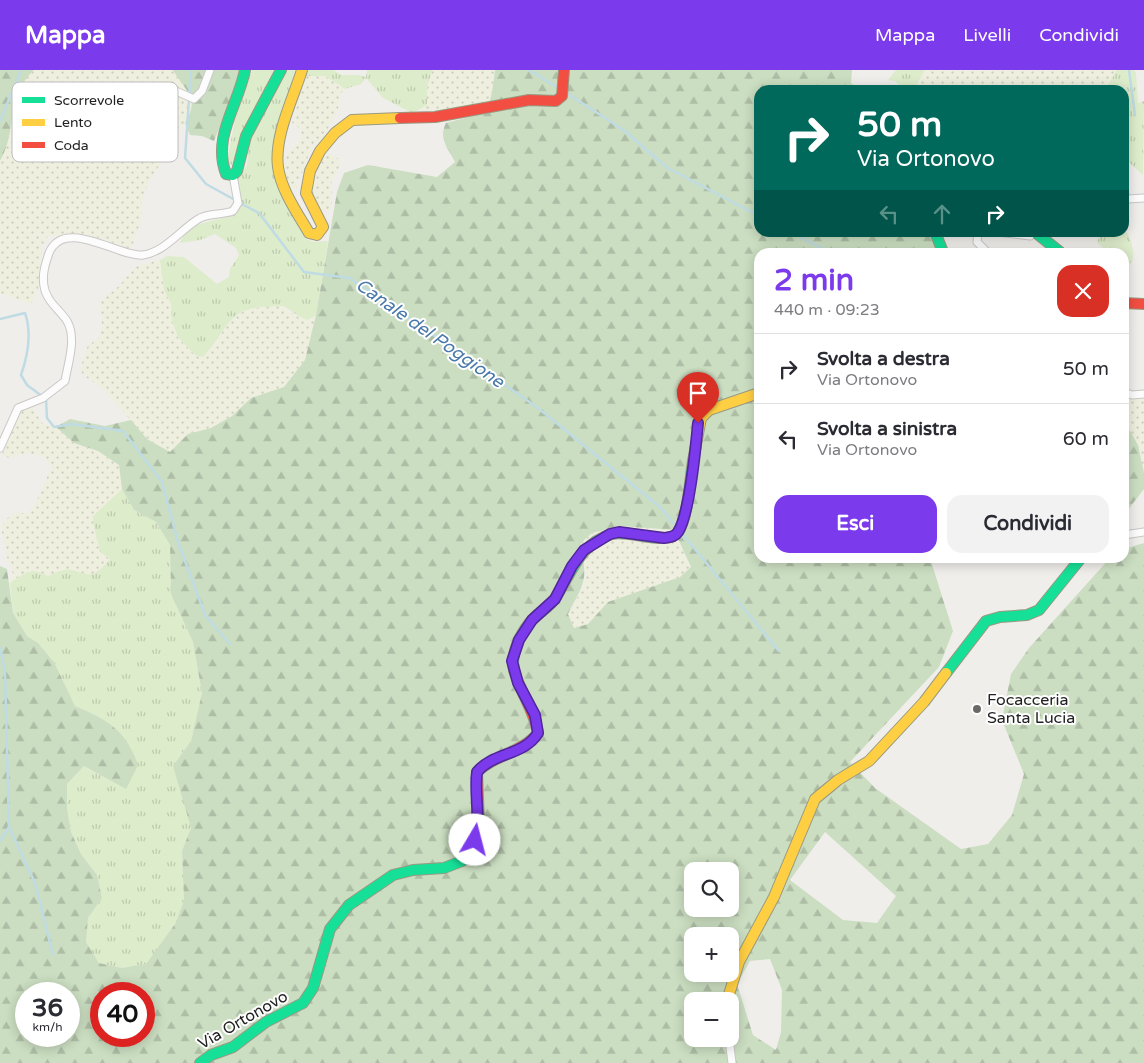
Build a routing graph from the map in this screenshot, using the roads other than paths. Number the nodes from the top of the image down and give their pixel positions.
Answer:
1 (210, 70) edge
2 (245, 70) edge
3 (281, 70) edge
4 (302, 70) edge
5 (564, 70) edge
6 (178, 92) edge
7 (232, 175) junction
8 (1144, 198) edge
9 (1129, 199) edge
10 (978, 237) edge
11 (1039, 237) edge
12 (983, 248) edge
13 (1054, 248) edge
14 (1129, 303) edge
15 (1144, 304) edge
16 (1129, 394) edge
17 (1144, 394) edge
18 (754, 395) edge
19 (0, 448) edge
20 (1144, 532) edge
21 (1129, 534) edge
22 (1077, 563) edge
23 (730, 992) edge
24 (730, 1047) edge
25 (200, 1063) edge
26 (732, 1063) edge

1 - 6 street
2 - 7 street
3 - 7 street
4 - 5 street
7 - 19 street
8 - 9 street
10 - 12 street
11 - 13 street
14 - 15 street
16 - 17 street
18 - 25 street, Via Ortonovo
20 - 21 street
22 - 23 street
24 - 26 street

